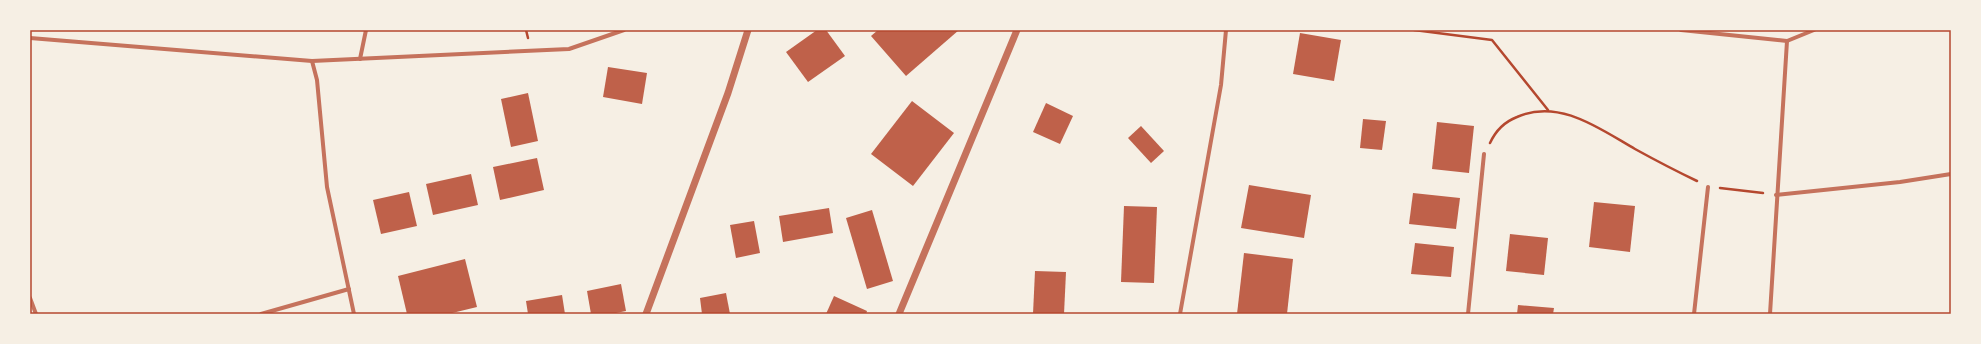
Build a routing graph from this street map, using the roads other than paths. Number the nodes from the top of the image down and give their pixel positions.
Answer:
1 (366, 30) edge
2 (624, 30) edge
3 (748, 30) edge
4 (1017, 30) edge
5 (1226, 30) edge
6 (1681, 30) edge
7 (1814, 30) edge
8 (30, 38) edge
9 (1787, 42) junction
10 (360, 59) junction
11 (312, 61) junction
12 (1484, 154) road end
13 (1951, 174) edge
14 (1708, 187) road end
15 (1776, 195) junction
16 (349, 289) junction
17 (30, 298) edge
18 (36, 314) edge
19 (261, 314) edge
20 (354, 314) edge
21 (646, 314) edge
22 (899, 314) edge
23 (1180, 314) edge
24 (1468, 314) edge
25 (1694, 314) edge
26 (1770, 314) edge

1 - 10 street
2 - 10 street
3 - 21 street
4 - 22 street
5 - 23 street
6 - 9 street
7 - 9 street
8 - 11 street
9 - 15 street
10 - 11 street
11 - 16 street
12 - 24 street
13 - 15 street
14 - 25 street
15 - 26 street
16 - 19 street
16 - 20 street
17 - 18 street

